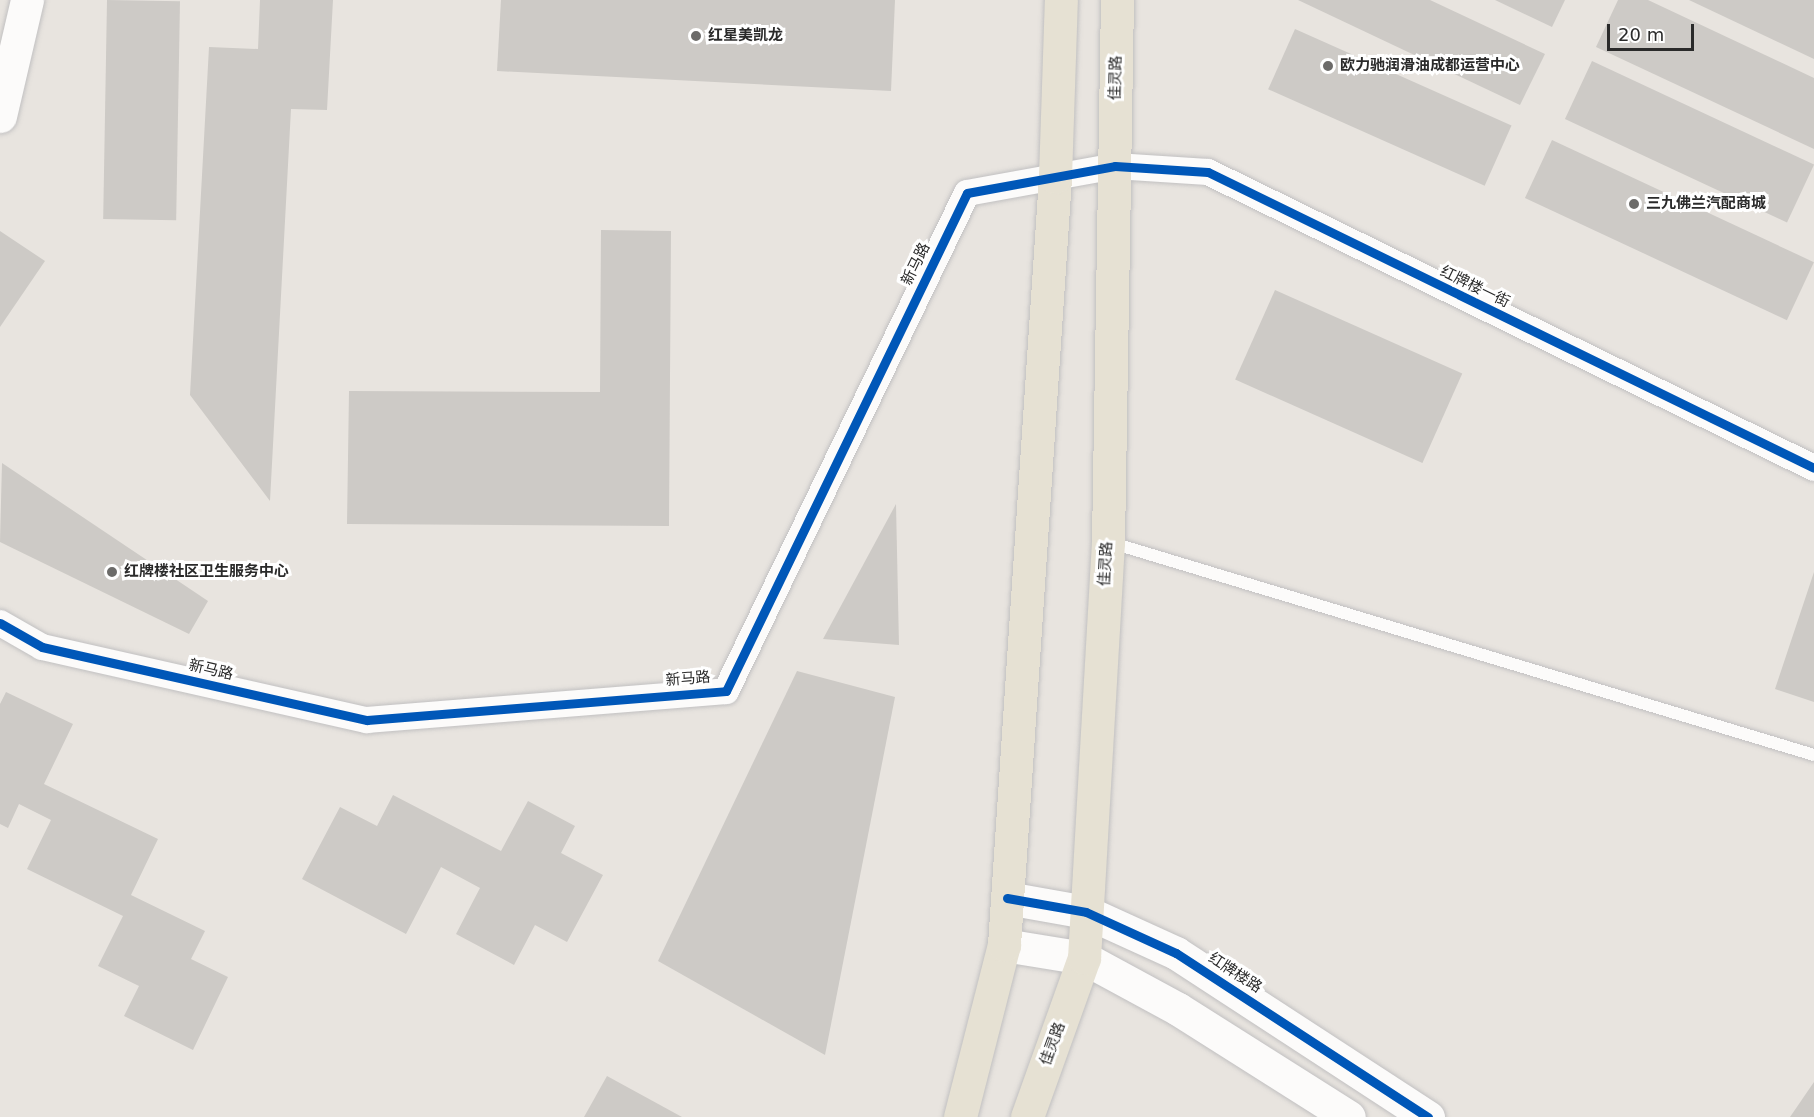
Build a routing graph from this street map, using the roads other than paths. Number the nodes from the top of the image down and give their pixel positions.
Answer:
1 (27, 0) edge
2 (1061, 0) edge
3 (1118, 0) edge
4 (0, 116) edge
5 (1115, 166) junction
6 (1055, 177) junction
7 (1814, 468) edge
8 (1107, 542) junction
9 (0, 623) edge
10 (1814, 755) edge
11 (1007, 897) junction
12 (1086, 912) junction
13 (1004, 945) junction
14 (1084, 958) junction
15 (960, 1117) edge
16 (1027, 1117) edge
17 (1349, 1117) edge
18 (1428, 1117) edge

1 - 4 street
2 - 6 main road
3 - 5 main road, 佳灵路
5 - 6 street, 新马路
5 - 7 street, 红牌楼一街
5 - 8 main road, 佳灵路
6 - 9 street, 新马路
6 - 11 main road
8 - 10 lane
8 - 12 main road, 佳灵路
11 - 12 street, 红牌楼路
11 - 13 main road
12 - 14 main road, 佳灵路
12 - 18 street, 红牌楼路
13 - 14 street
13 - 15 main road
14 - 16 main road, 佳灵路
14 - 17 street

